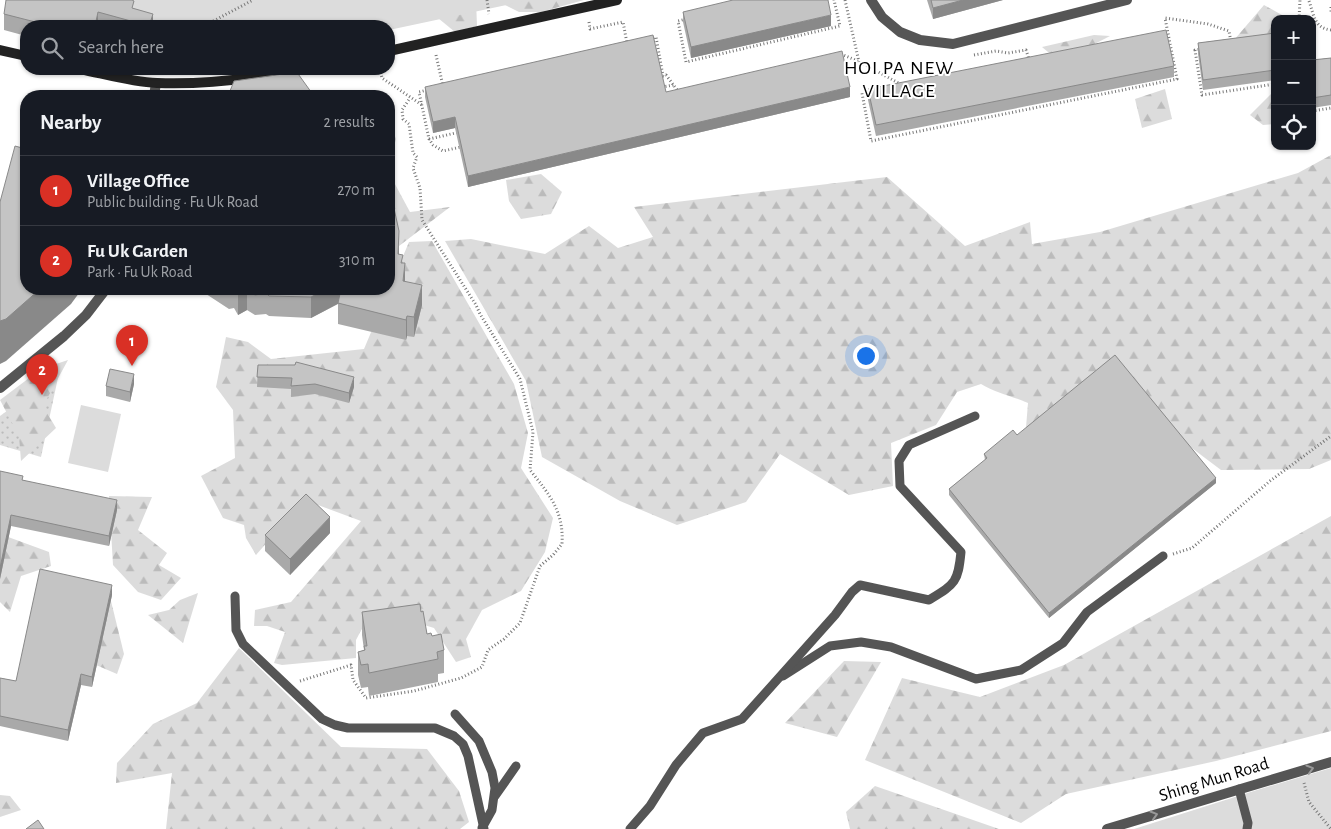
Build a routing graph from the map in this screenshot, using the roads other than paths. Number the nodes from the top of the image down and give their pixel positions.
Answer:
1 (617, 0) edge
2 (871, 0) edge
3 (1128, 0) edge
4 (395, 49) edge
5 (0, 50) edge
6 (20, 55) edge
7 (113, 75) edge
8 (269, 75) edge
9 (156, 83) junction
10 (155, 90) edge
11 (101, 295) edge
12 (0, 388) edge
13 (975, 416) dead end
14 (1163, 556) road end
15 (235, 596) dead end
16 (772, 683) junction
17 (455, 714) dead end
18 (1331, 762) edge
19 (516, 766) dead end
20 (1239, 788) junction
21 (493, 798) junction
22 (483, 828) edge
23 (630, 829) edge
24 (1107, 829) edge
25 (1247, 829) edge

1 - 4 street
2 - 3 street
5 - 6 street
7 - 9 street
8 - 9 street
9 - 10 street
11 - 12 street
13 - 16 lane
14 - 16 lane
15 - 22 lane
16 - 23 lane
17 - 21 lane
20 -> 18 street, Shing Mun Road
19 - 21 lane
24 -> 20 street, Shing Mun Road
20 - 25 lane
21 - 22 lane

